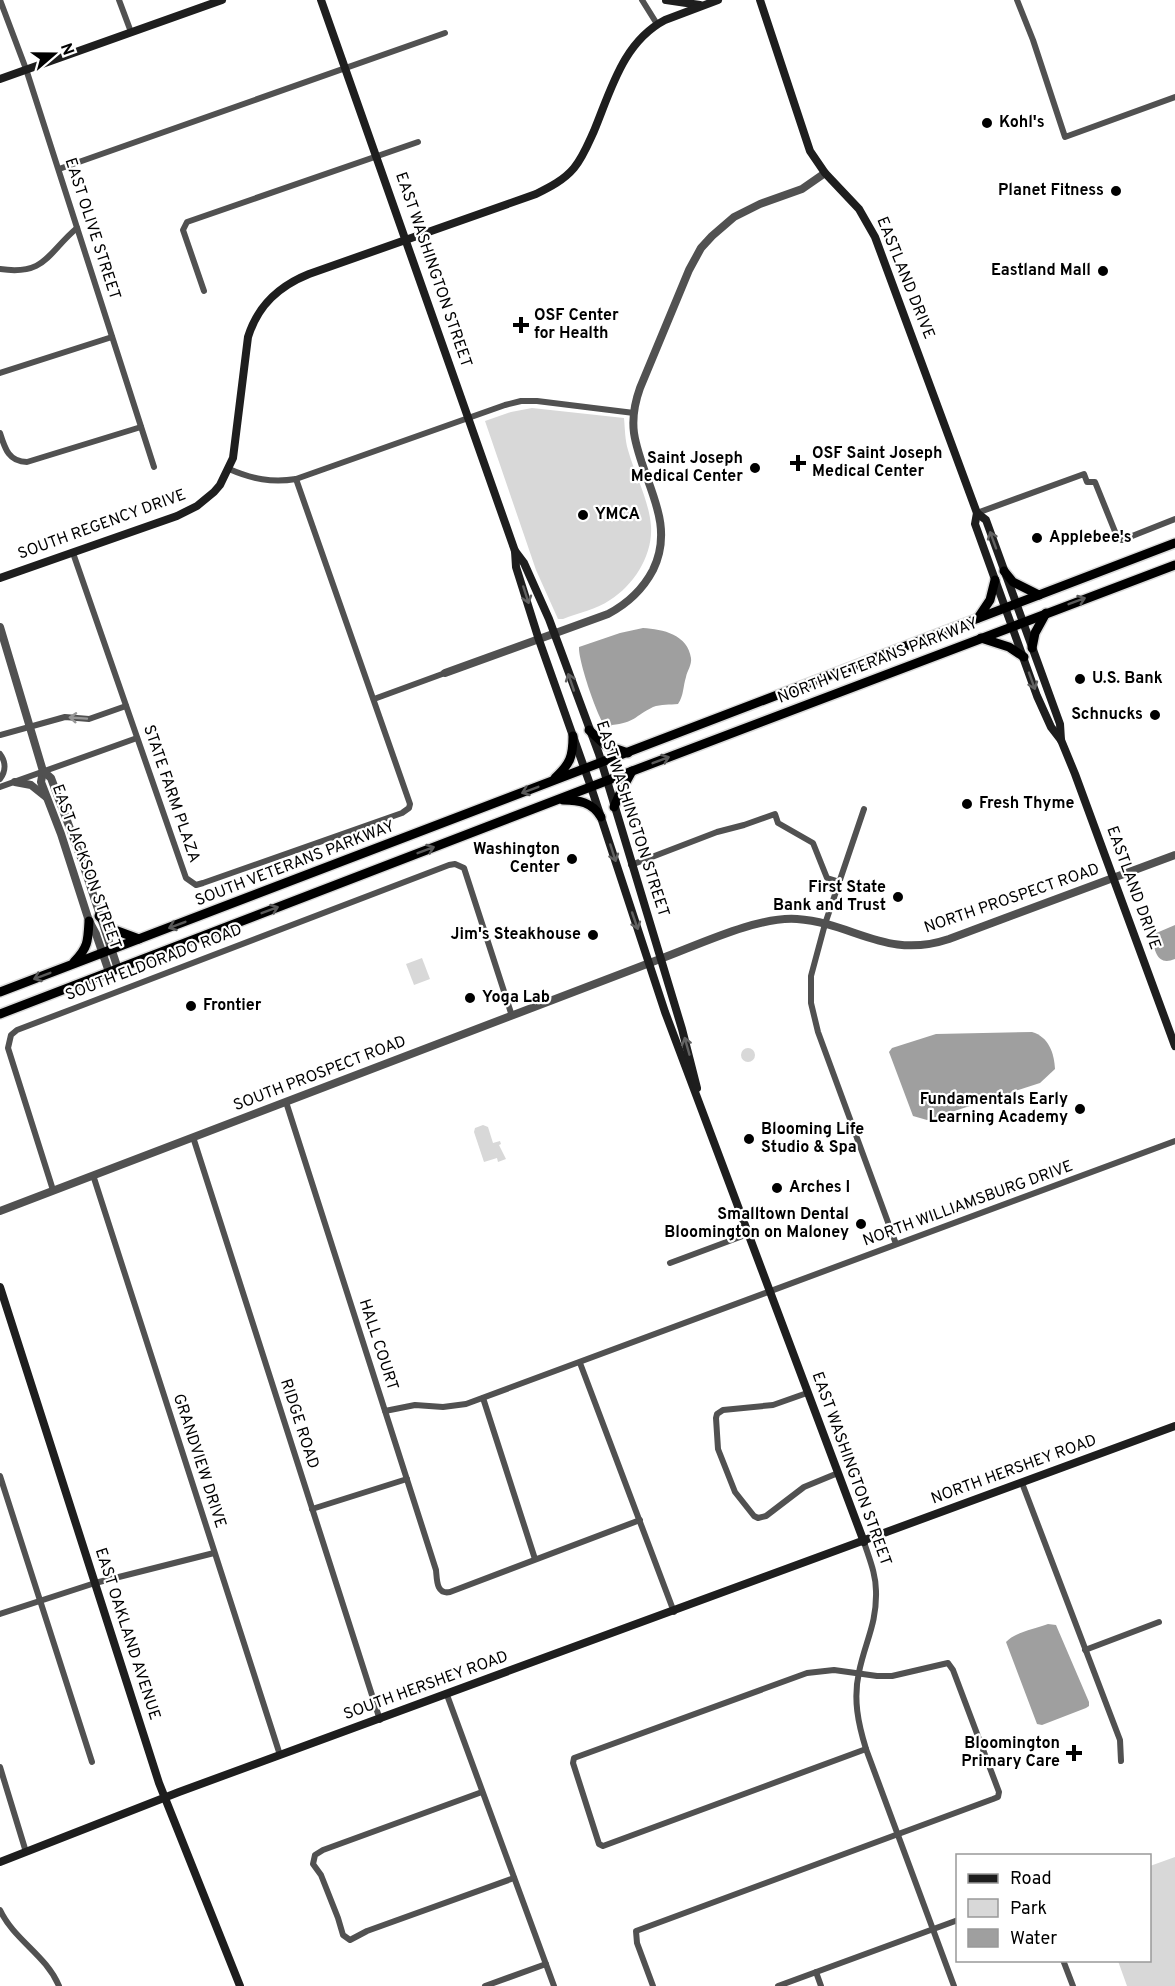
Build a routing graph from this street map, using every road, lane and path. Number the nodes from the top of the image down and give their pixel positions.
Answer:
1 (0, 0) edge
2 (119, 0) edge
3 (222, 0) edge
4 (321, 0) edge
5 (642, 0) edge
6 (666, 0) edge
7 (718, 0) edge
8 (760, 0) edge
9 (1017, 0) edge
10 (704, 5) junction
11 (657, 24) junction
12 (131, 32) junction
13 (445, 33) dead end
14 (345, 68) junction
15 (26, 69) junction
16 (0, 79) edge
17 (1175, 97) edge
18 (418, 142) dead end
19 (377, 157) junction
20 (59, 170) junction
21 (825, 173) junction
22 (77, 228) junction
23 (406, 240) junction
24 (0, 269) edge
25 (204, 291) dead end
26 (112, 337) junction
27 (0, 373) edge
28 (634, 413) junction
29 (469, 419) junction
30 (141, 428) junction
31 (0, 433) edge
32 (154, 467) dead end
33 (229, 469) junction
34 (296, 479) junction
35 (977, 513) junction
36 (1175, 519) edge
37 (1175, 543) edge
38 (515, 551) junction
39 (73, 553) junction
40 (1175, 565) edge
41 (1004, 571) junction
42 (0, 578) edge
43 (995, 580) junction
44 (1039, 595) junction
45 (1016, 604) junction
46 (1005, 608) junction
47 (1046, 613) junction
48 (977, 619) junction
49 (1023, 622) junction
50 (1012, 626) junction
51 (0, 627) edge
52 (554, 633) junction
53 (981, 638) junction
54 (539, 640) junction
55 (1032, 648) junction
56 (1024, 657) junction
57 (445, 673) joint
58 (374, 699) junction
59 (126, 706) junction
60 (29, 727) junction
61 (589, 730) junction
62 (0, 735) edge
63 (573, 736) junction
64 (136, 738) junction
65 (1061, 740) junction
66 (628, 753) junction
67 (0, 754) edge
68 (601, 763) junction
69 (585, 769) junction
70 (43, 771) junction
71 (632, 771) junction
72 (0, 779) edge
73 (606, 781) junction
74 (15, 782) junction
75 (551, 782) junction
76 (0, 787) edge
77 (591, 787) junction
78 (48, 798) junction
79 (557, 800) junction
80 (614, 807) junction
81 (63, 809) junction
82 (864, 809) dead end
83 (601, 817) junction
84 (61, 834) junction
85 (1175, 855) edge
86 (631, 865) junction
87 (1113, 878) junction
88 (840, 882) junction
89 (99, 916) junction
90 (89, 921) junction
91 (825, 924) junction
92 (139, 939) junction
93 (107, 951) junction
94 (660, 959) junction
95 (649, 963) junction
96 (71, 965) junction
97 (113, 970) junction
98 (0, 992) edge
99 (0, 1014) edge
100 (512, 1016) junction
101 (1175, 1046) edge
102 (286, 1102) junction
103 (700, 1103) junction
104 (193, 1137) junction
105 (1175, 1141) edge
106 (93, 1175) junction
107 (53, 1190) junction
108 (0, 1211) edge
109 (747, 1233) junction
110 (896, 1244) junction
111 (670, 1263) dead end
112 (0, 1287) edge
113 (770, 1292) junction
114 (580, 1363) junction
115 (807, 1393) junction
116 (483, 1398) junction
117 (385, 1411) junction
118 (1175, 1426) edge
119 (838, 1473) junction
120 (0, 1476) edge
121 (407, 1479) junction
122 (1022, 1483) junction
123 (312, 1509) junction
124 (640, 1520) junction
125 (864, 1542) junction
126 (214, 1553) junction
127 (535, 1559) junction
128 (95, 1583) junction
129 (40, 1601) junction
130 (674, 1612) junction
131 (0, 1614) edge
132 (1159, 1622) dead end
133 (1086, 1650) junction
134 (858, 1673) junction
135 (447, 1695) junction
136 (380, 1720) junction
137 (866, 1749) junction
138 (280, 1755) junction
139 (1121, 1761) dead end
140 (92, 1762) dead end
141 (0, 1767) edge
142 (482, 1792) junction
143 (164, 1798) junction
144 (898, 1834) junction
145 (26, 1852) junction
146 (0, 1862) edge
147 (514, 1878) junction
148 (0, 1910) edge
149 (956, 1920) edge
150 (933, 1929) junction
151 (1065, 1962) edge
152 (546, 1964) junction
153 (816, 1972) junction
154 (59, 1986) edge
155 (240, 1986) edge
156 (486, 1986) edge
157 (554, 1986) edge
158 (653, 1986) edge
159 (778, 1986) edge
160 (821, 1986) edge
161 (954, 1986) edge
162 (1073, 1986) edge

1 - 15 street, EAST OLIVE STREET
2 - 12 street
3 - 12 main road
4 - 14 main road, EAST WASHINGTON STREET
5 - 11 street
6 - 10 main road
7 - 10 main road, SOUTH REGENCY DRIVE
8 - 21 main road, EASTLAND DRIVE
9 - 17 street
10 - 11 main road, SOUTH REGENCY DRIVE
11 - 23 main road, SOUTH REGENCY DRIVE
12 - 15 main road
13 - 14 street
14 - 19 main road, EAST WASHINGTON STREET
14 - 20 street
15 - 16 main road
15 - 20 street, EAST OLIVE STREET
18 - 19 street
19 - 23 main road, EAST WASHINGTON STREET
19 - 25 street
20 - 22 street, EAST OLIVE STREET
21 - 28 street
21 - 35 main road, EASTLAND DRIVE
22 - 24 street
22 - 26 street, EAST OLIVE STREET
23 - 29 main road, EAST WASHINGTON STREET
23 - 33 main road, SOUTH REGENCY DRIVE
26 - 27 street
26 - 30 street, EAST OLIVE STREET
28 - 29 street
28 - 52 street
29 - 34 street
29 - 38 main road, EAST WASHINGTON STREET
30 - 31 street
30 - 32 street, EAST OLIVE STREET
33 - 34 street
33 - 39 main road, SOUTH REGENCY DRIVE
34 - 58 street, STATE FARM PLAZA
35 - 36 street
41 -> 35 main road, EASTLAND DRIVE
35 - 43 main road, EASTLAND DRIVE
37 - 44 highway, NORTH VETERANS PARKWAY
38 - 52 main road, EAST WASHINGTON STREET
38 -> 54 main road, EAST WASHINGTON STREET
39 - 42 main road, SOUTH REGENCY DRIVE
39 - 59 street, STATE FARM PLAZA
47 -> 40 highway, NORTH VETERANS PARKWAY
41 - 44 highway
41 - 45 main road, EASTLAND DRIVE
43 - 46 main road, EASTLAND DRIVE
43 - 48 highway
44 - 45 highway, NORTH VETERANS PARKWAY
45 - 46 highway, NORTH VETERANS PARKWAY
45 - 49 main road, EASTLAND DRIVE
46 - 48 highway, NORTH VETERANS PARKWAY
46 - 50 main road, EASTLAND DRIVE
47 - 49 highway, NORTH VETERANS PARKWAY
47 - 55 highway
48 - 66 highway, NORTH VETERANS PARKWAY
49 - 50 highway, NORTH VETERANS PARKWAY
49 - 55 main road, EASTLAND DRIVE
50 - 53 highway, NORTH VETERANS PARKWAY
50 - 56 main road, EASTLAND DRIVE
51 - 60 street, EAST JACKSON STREET
52 - 54 street
61 -> 52 main road, EAST WASHINGTON STREET
53 - 56 highway
71 -> 53 highway, NORTH VETERANS PARKWAY
54 - 57 street
54 - 63 main road, EAST WASHINGTON STREET
55 - 65 main road, EASTLAND DRIVE
56 -> 65 main road, EASTLAND DRIVE
57 - 58 street
58 - 64 street, STATE FARM PLAZA
59 -> 60 street
59 - 64 street, STATE FARM PLAZA
60 - 62 street
60 - 70 street, EAST JACKSON STREET
61 - 66 highway
61 - 68 main road, EAST WASHINGTON STREET
63 - 69 main road, EAST WASHINGTON STREET
63 - 75 highway
64 - 70 street
65 - 87 main road, EASTLAND DRIVE
66 - 68 highway, NORTH VETERANS PARKWAY
67 - 72 street
68 - 69 highway, SOUTH VETERANS PARKWAY
68 - 73 main road, EAST WASHINGTON STREET
69 - 75 highway, SOUTH VETERANS PARKWAY
69 - 77 main road, EAST WASHINGTON STREET
70 - 74 street
70 - 78 street, EAST JACKSON STREET
70 - 81 street, EAST JACKSON STREET
71 - 73 highway, NORTH VETERANS PARKWAY
71 - 80 highway
73 - 77 highway, NORTH VETERANS PARKWAY
73 - 80 main road, EAST WASHINGTON STREET
74 - 76 street
74 - 78 street
75 -> 92 highway, SOUTH VETERANS PARKWAY
77 - 79 highway, SOUTH VETERANS PARKWAY
77 - 83 main road, EAST WASHINGTON STREET
78 - 84 street, EAST JACKSON STREET
79 - 83 highway
97 -> 79 highway, SOUTH VETERANS PARKWAY
80 - 86 main road, EAST WASHINGTON STREET
81 - 84 street
81 - 89 street, EAST JACKSON STREET
82 - 88 street
83 -> 95 main road, EAST WASHINGTON STREET
84 - 90 street, EAST JACKSON STREET
85 - 87 street, NORTH PROSPECT ROAD
86 - 88 street
86 - 94 main road, EAST WASHINGTON STREET
87 - 91 street, NORTH PROSPECT ROAD
87 - 101 main road, EASTLAND DRIVE
88 - 91 street
89 - 92 highway
89 - 93 street, EAST JACKSON STREET
90 - 93 street, EAST JACKSON STREET
90 - 96 highway
91 - 94 street, NORTH PROSPECT ROAD
91 - 110 street
92 - 93 highway, SOUTH VETERANS PARKWAY
93 - 96 highway, SOUTH VETERANS PARKWAY
93 - 97 street, EAST JACKSON STREET
94 - 95 street, NORTH PROSPECT ROAD
103 -> 94 main road, EAST WASHINGTON STREET
95 - 100 street, SOUTH PROSPECT ROAD
95 - 103 main road, EAST WASHINGTON STREET
96 -> 98 highway, SOUTH VETERANS PARKWAY
97 - 99 highway, SOUTH VETERANS PARKWAY
100 - 102 street, SOUTH PROSPECT ROAD
100 - 107 street, SOUTH ELDORADO ROAD
102 - 104 street, SOUTH PROSPECT ROAD
102 - 117 street, HALL COURT
103 - 109 main road, EAST WASHINGTON STREET
104 - 106 street, SOUTH PROSPECT ROAD
104 - 123 street, RIDGE ROAD
105 - 110 street, NORTH WILLIAMSBURG DRIVE
106 - 107 street, SOUTH PROSPECT ROAD
106 - 126 street, GRANDVIEW DRIVE
107 - 108 street, SOUTH PROSPECT ROAD
109 - 111 street
109 - 113 main road, EAST WASHINGTON STREET
110 - 113 street, NORTH WILLIAMSBURG DRIVE
112 - 128 main road, EAST OAKLAND AVENUE
113 - 114 street, NORTH WILLIAMSBURG DRIVE
113 - 115 main road, EAST WASHINGTON STREET
114 - 116 street, NORTH WILLIAMSBURG DRIVE
114 - 124 street
115 - 119 main road, EAST WASHINGTON STREET
115 - 119 street
116 - 117 street, NORTH WILLIAMSBURG DRIVE
116 - 127 street
117 - 121 street, HALL COURT
118 - 122 main road, NORTH HERSHEY ROAD
119 - 125 main road, EAST WASHINGTON STREET
120 - 129 street
121 - 123 street
121 - 127 street, HALL COURT
122 - 125 main road, NORTH HERSHEY ROAD
122 - 133 street
123 - 136 street, RIDGE ROAD
124 - 127 street
124 - 130 street
125 - 130 main road, SOUTH HERSHEY ROAD
125 - 134 street, EAST WASHINGTON STREET
126 - 128 street
126 - 138 street, GRANDVIEW DRIVE
128 - 129 street
128 - 143 main road, EAST OAKLAND AVENUE
129 - 131 street
129 - 140 street
130 - 135 main road, SOUTH HERSHEY ROAD
132 - 133 street
133 - 139 street
134 - 137 street, EAST WASHINGTON STREET
134 - 137 street
134 - 144 street
135 - 136 main road, SOUTH HERSHEY ROAD
135 - 142 street
136 - 138 main road, SOUTH HERSHEY ROAD
137 - 144 street, EAST WASHINGTON STREET
138 - 143 main road, SOUTH HERSHEY ROAD
141 - 145 street
142 - 147 street
142 - 147 street
143 - 145 main road, SOUTH HERSHEY ROAD
143 - 155 main road, EAST OAKLAND AVENUE
144 - 150 street, EAST WASHINGTON STREET
144 - 158 street
145 - 146 main road, SOUTH HERSHEY ROAD
147 - 152 street
148 - 154 street
149 - 150 street
150 - 153 street
150 - 161 street, EAST WASHINGTON STREET
151 - 162 street
152 - 156 street
152 - 157 street
153 - 159 street
153 - 160 street

